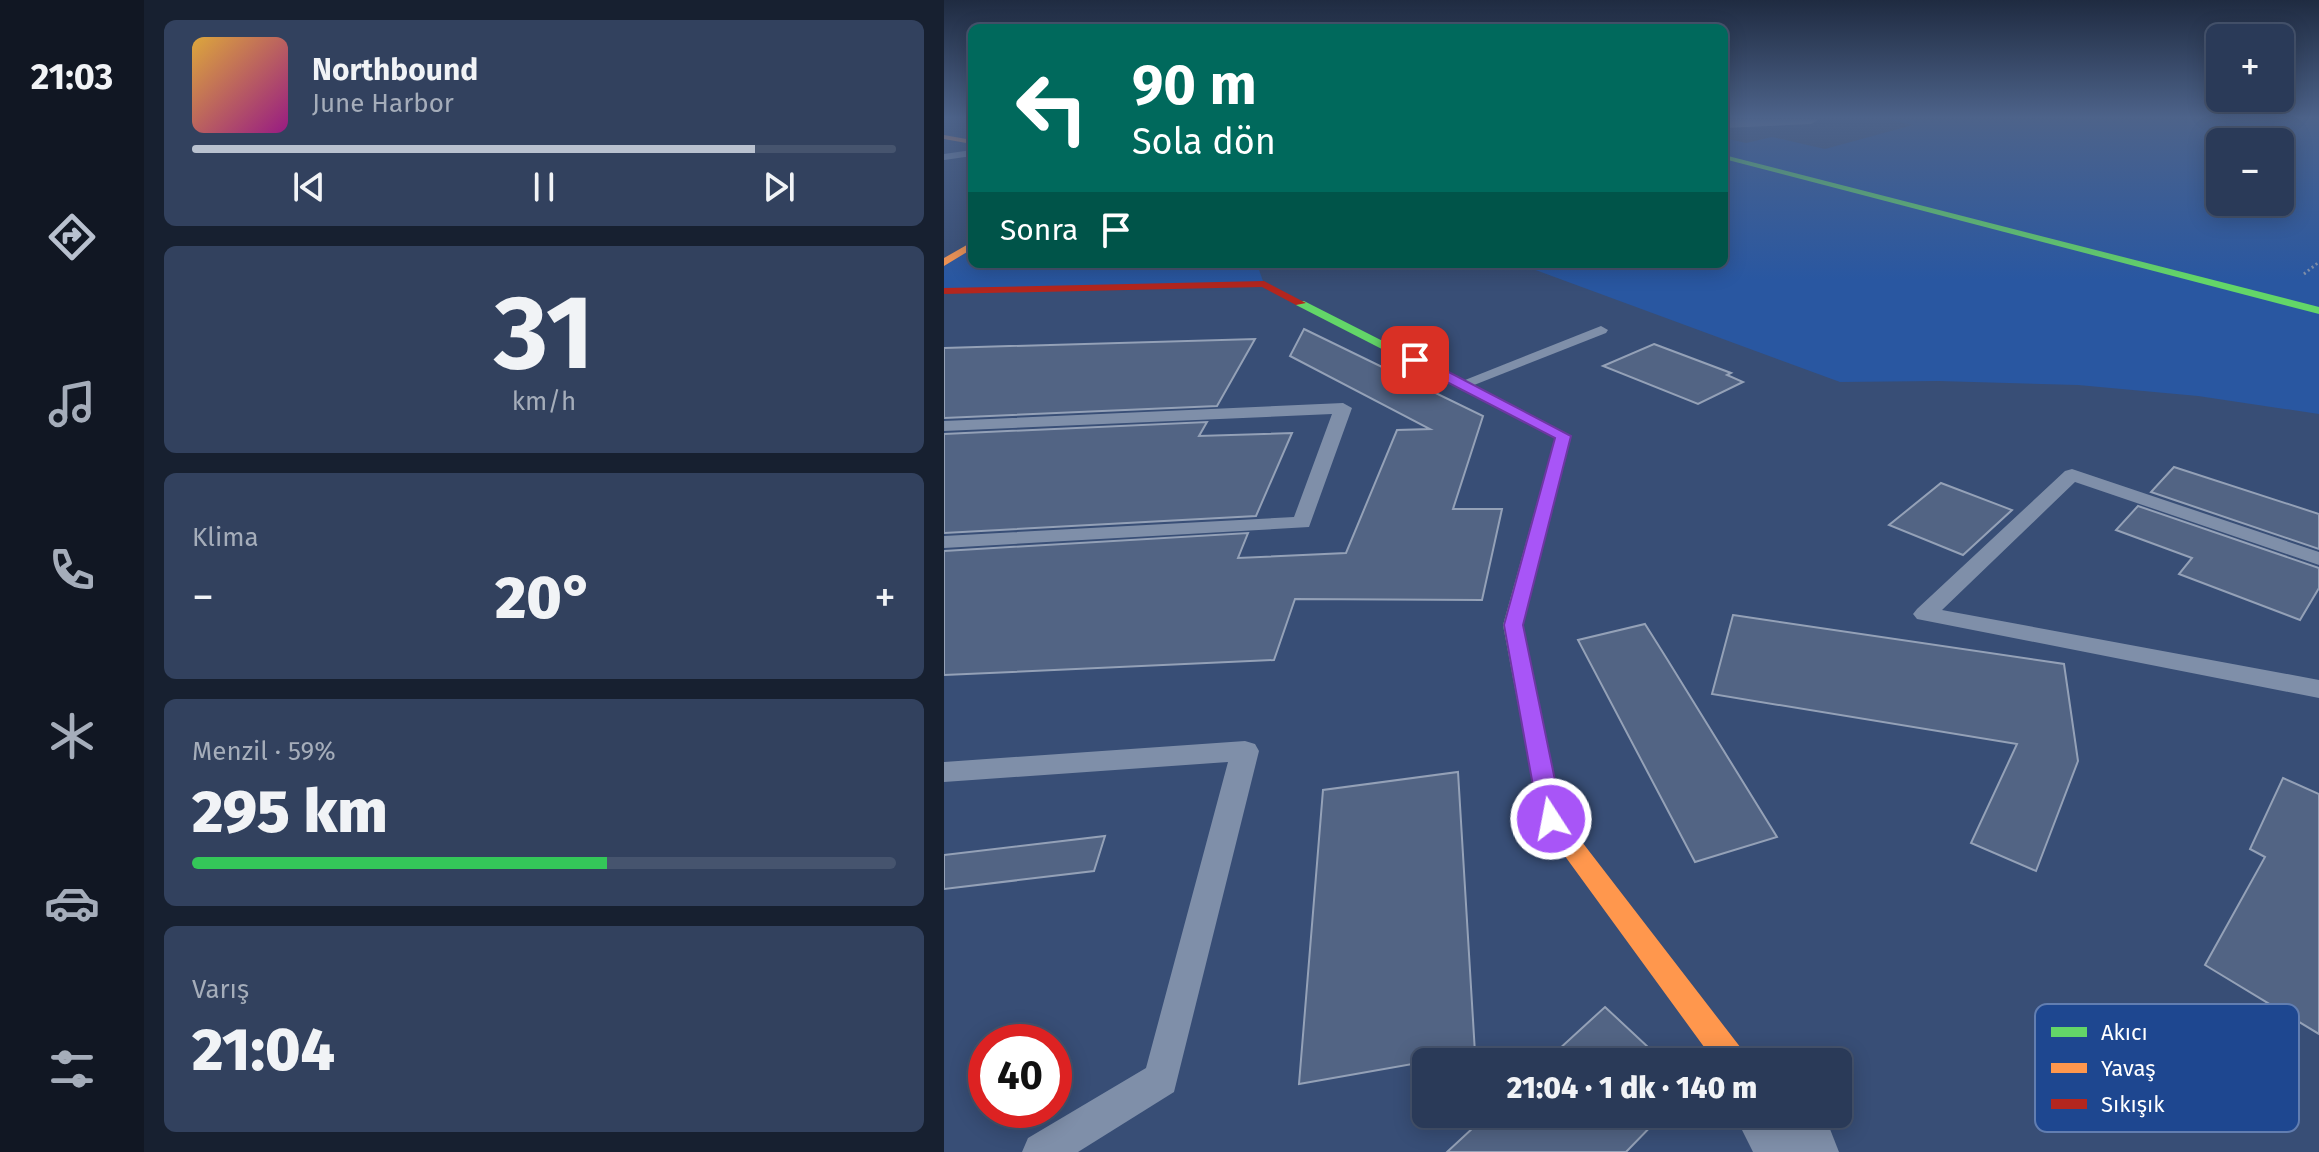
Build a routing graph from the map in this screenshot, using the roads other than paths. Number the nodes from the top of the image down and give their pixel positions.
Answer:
1 (1785, 173) edge
2 (944, 291) edge
3 (2319, 311) edge
4 (1601, 330) dead end
5 (1463, 384) junction
6 (944, 426) edge
7 (944, 542) edge
8 (2319, 559) edge
9 (2319, 689) edge
10 (944, 772) edge
11 (1723, 1048) edge
12 (1782, 1128) edge
13 (1042, 1152) edge
14 (1800, 1152) edge

1 - 3 street
2 - 5 street
4 - 5 lane
5 - 11 street
6 - 7 lane
8 - 9 lane
10 - 13 lane
12 - 14 street

